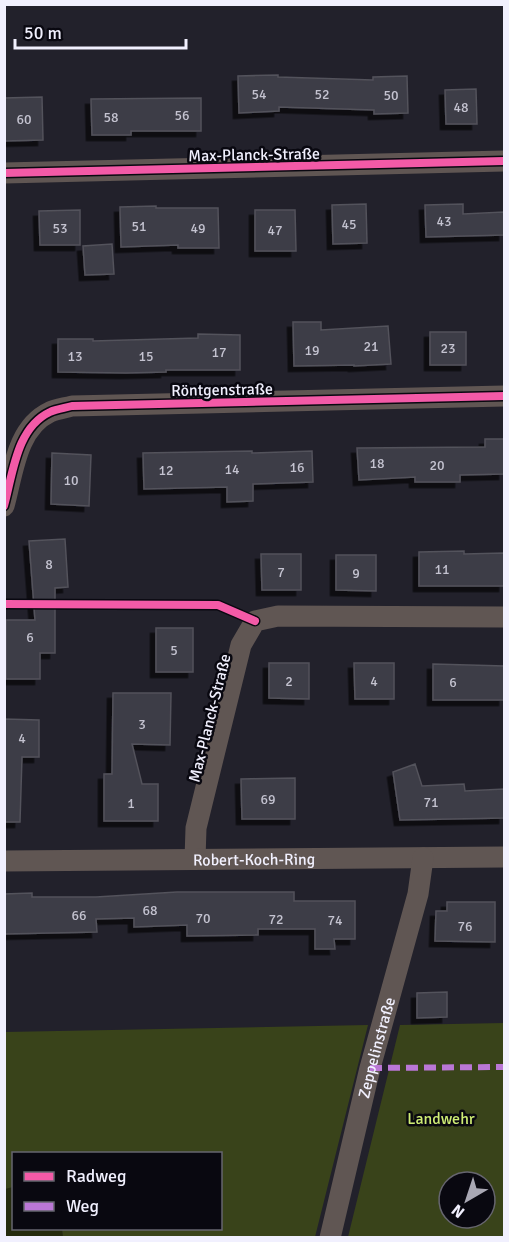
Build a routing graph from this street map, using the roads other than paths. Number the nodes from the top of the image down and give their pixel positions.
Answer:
1 (504, 161) edge
2 (4, 173) edge
3 (504, 396) edge
4 (4, 506) edge
5 (504, 617) edge
6 (504, 857) edge
7 (423, 858) junction
8 (195, 859) junction
9 (4, 861) edge
10 (330, 1238) edge

1 - 2 street, Max-Planck-Straße
3 - 4 street, Röntgenstraße
5 - 8 street, Max-Planck-Straße
6 - 7 street, Robert-Koch-Ring
7 - 8 street, Robert-Koch-Ring
7 - 10 street, Zeppelinstraße
8 - 9 street, Robert-Koch-Ring

